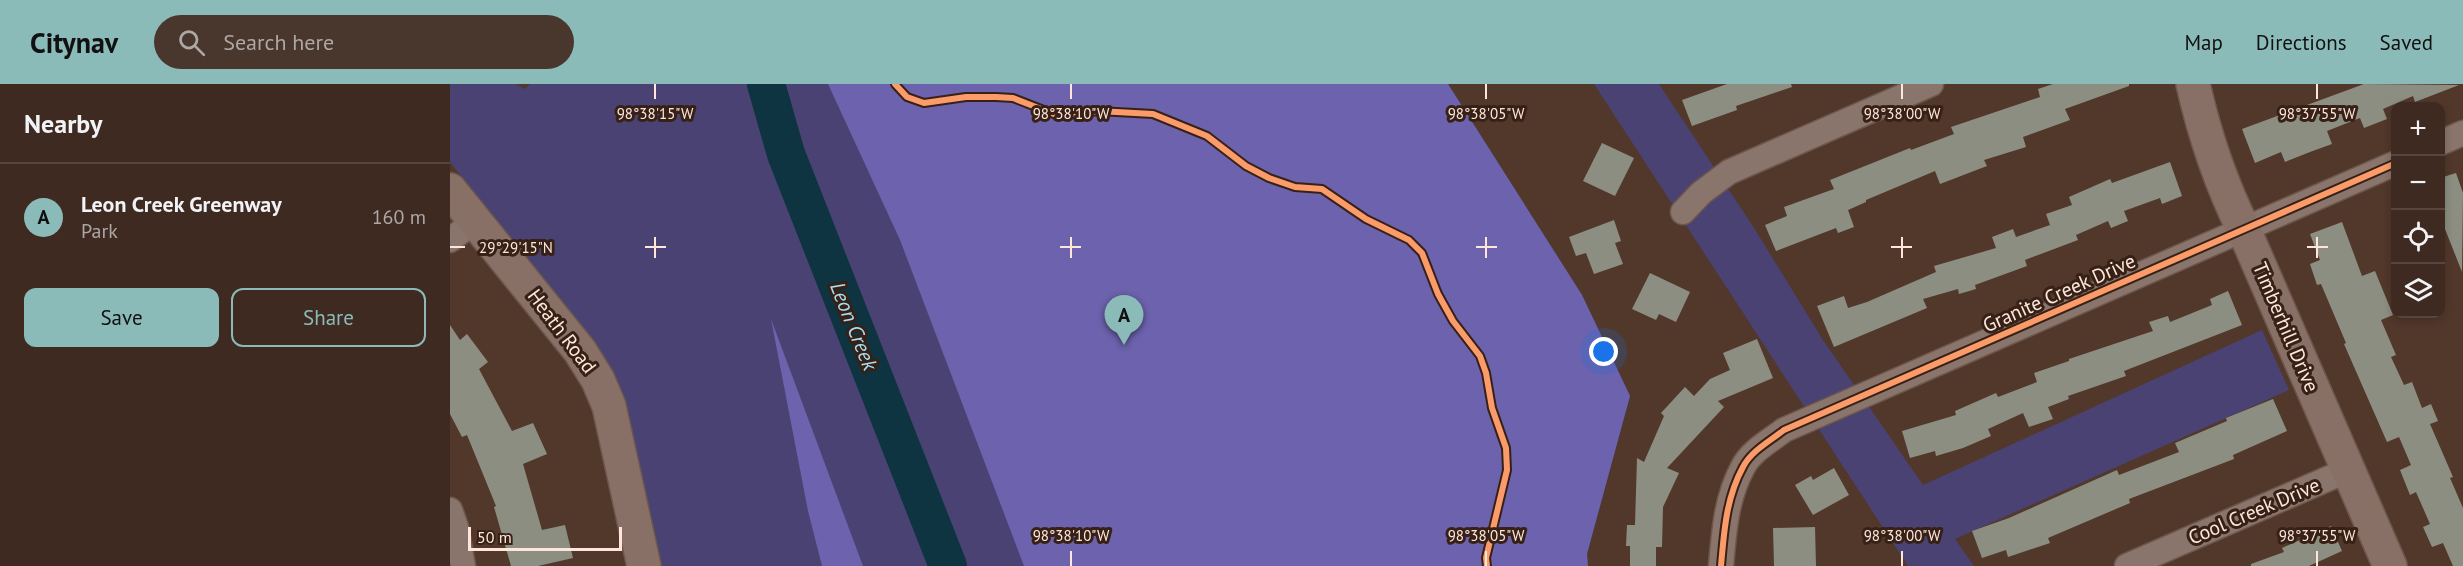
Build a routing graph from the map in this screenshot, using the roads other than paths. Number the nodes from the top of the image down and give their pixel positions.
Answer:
1 (1931, 84) edge
2 (2193, 84) edge
3 (2463, 132) edge
4 (2445, 140) edge
5 (2391, 165) edge
6 (450, 190) edge
7 (1683, 212) dead end
8 (463, 230) edge
9 (2244, 230) junction
10 (2348, 470) junction
11 (450, 510) edge
12 (463, 566) edge
13 (644, 566) edge
14 (1721, 566) edge
15 (2127, 566) edge
16 (2390, 566) edge

1 - 7 street
2 - 9 street, Timberhill Drive
3 - 4 street
5 - 9 street, Granite Creek Drive
6 - 8 street, Heath Road
8 - 13 street, Heath Road
9 - 10 street, Timberhill Drive
9 - 14 street, Granite Creek Drive
10 - 15 street, Cool Creek Drive
10 - 16 street, Timberhill Drive
11 - 12 street

